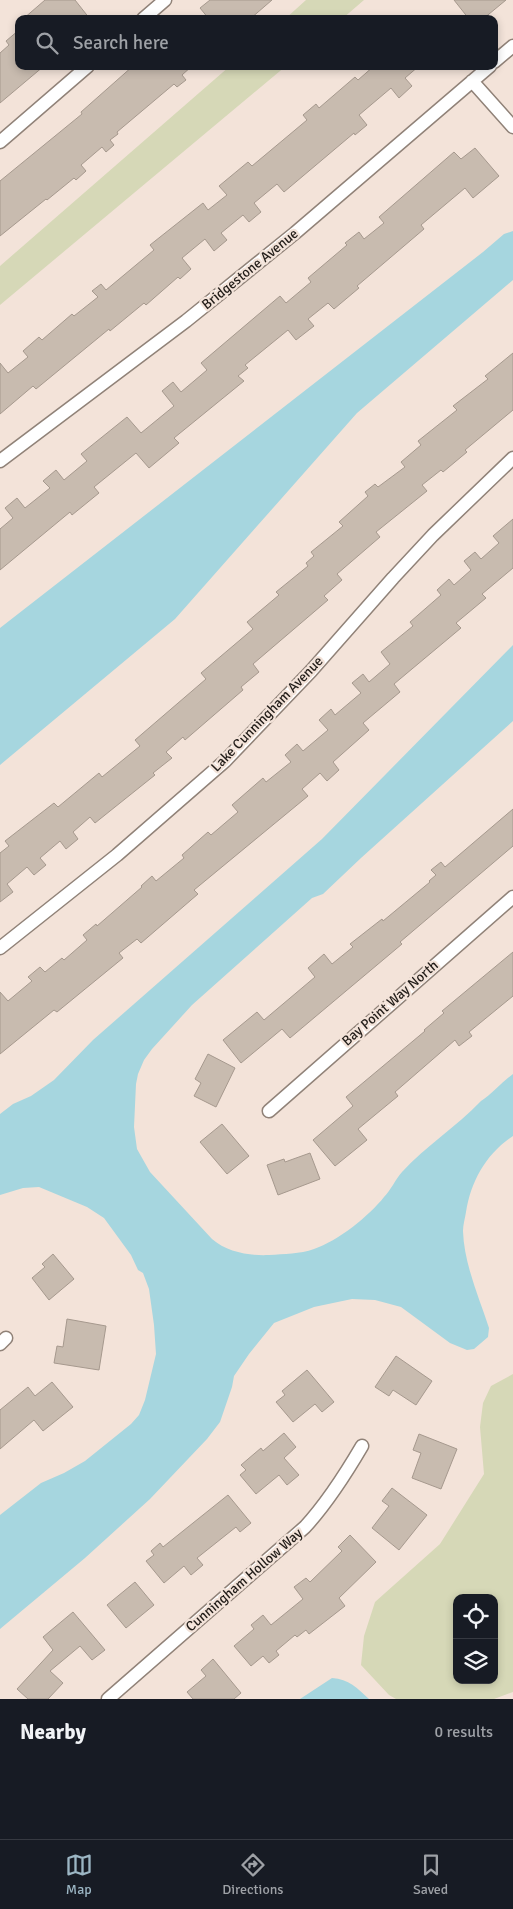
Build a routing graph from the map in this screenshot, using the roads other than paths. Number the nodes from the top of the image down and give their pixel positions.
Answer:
1 (165, 0) edge
2 (148, 15) edge
3 (513, 46) edge
4 (498, 59) edge
5 (83, 70) edge
6 (485, 70) edge
7 (472, 81) junction
8 (513, 127) edge
9 (0, 142) edge
10 (513, 458) edge
11 (0, 461) edge
12 (513, 897) edge
13 (0, 948) edge
14 (269, 1111) dead end
15 (362, 1446) dead end
16 (108, 1699) edge

1 - 2 street
3 - 4 street
5 - 9 street
6 - 7 street, Bridgestone Avenue
7 - 8 street
7 - 11 street, Bridgestone Avenue
10 - 13 street, Lake Cunningham Avenue
12 - 14 street, Bay Point Way North
15 - 16 street, Cunningham Hollow Way

